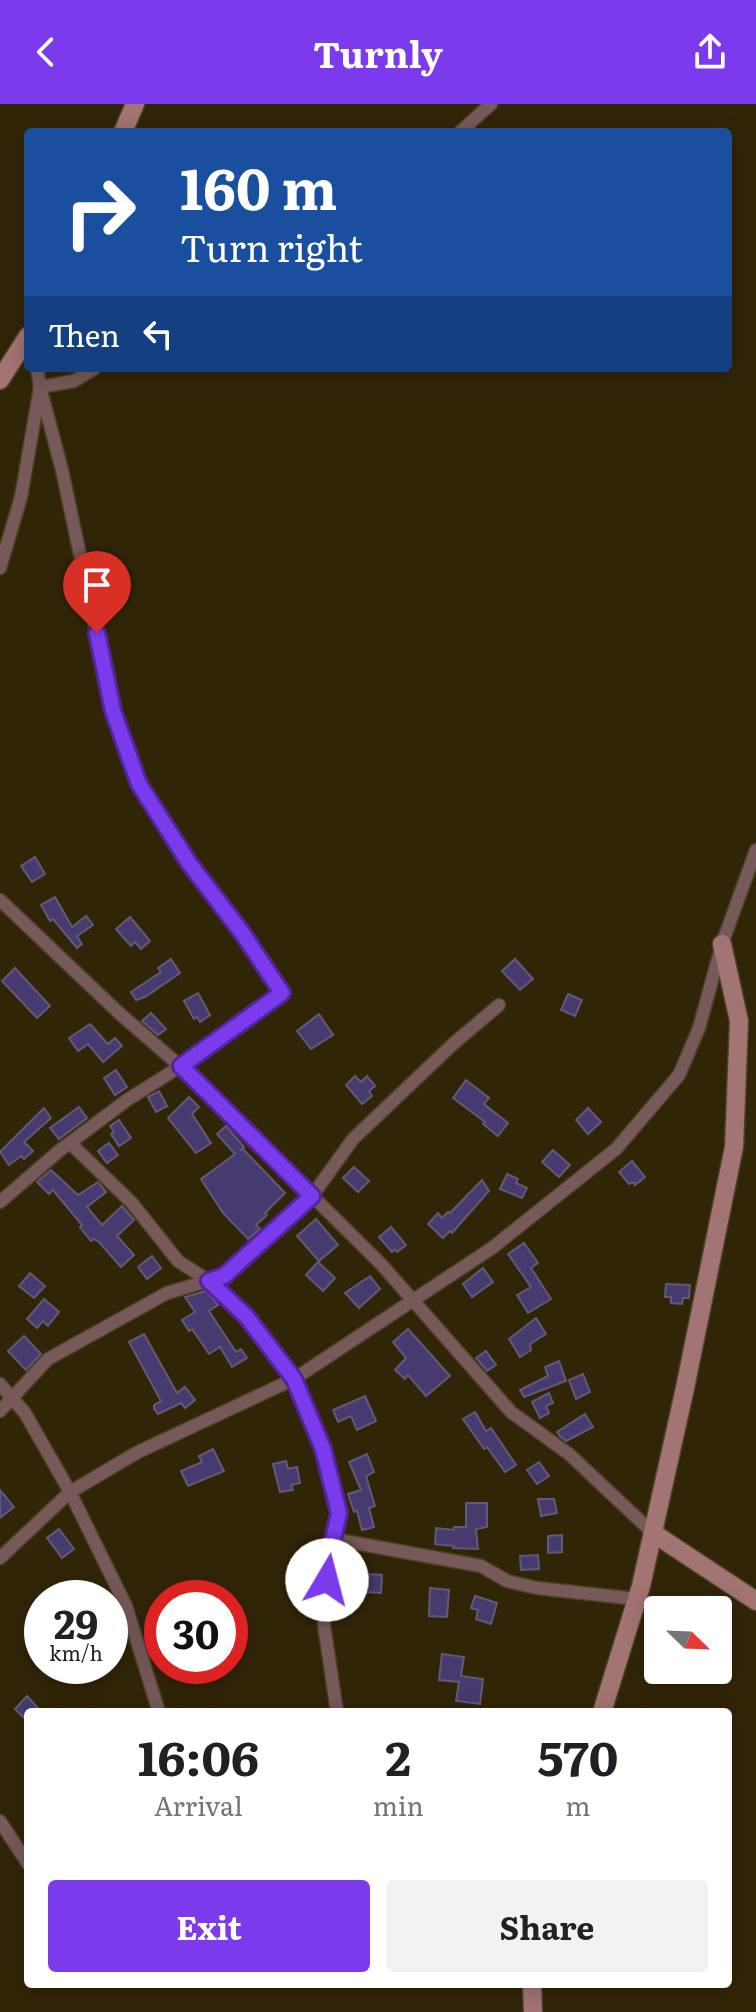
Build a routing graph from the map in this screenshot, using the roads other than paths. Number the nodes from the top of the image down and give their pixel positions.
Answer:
1 (135, 104) edge
2 (491, 104) edge
3 (125, 128) edge
4 (464, 128) edge
5 (24, 342) edge
6 (38, 372) edge
7 (89, 372) edge
8 (0, 380) edge
9 (40, 387) junction
10 (0, 568) edge
11 (756, 850) edge
12 (0, 900) edge
13 (722, 944) junction
14 (499, 1005) dead end
15 (181, 1066) junction
16 (70, 1143) junction
17 (312, 1196) junction
18 (0, 1202) edge
19 (209, 1281) junction
20 (412, 1301) junction
21 (294, 1379) junction
22 (0, 1384) edge
23 (12, 1397) junction
24 (0, 1411) edge
25 (70, 1492) junction
26 (653, 1533) junction
27 (333, 1539) junction
28 (0, 1558) edge
29 (637, 1599) junction
30 (756, 1601) edge
31 (158, 1708) edge
32 (336, 1708) edge
33 (603, 1708) edge
34 (0, 1821) edge
35 (24, 1858) edge
36 (532, 1988) edge
37 (533, 2012) edge

1 - 3 street
2 - 4 street
5 - 8 street
6 - 9 street
7 - 9 street
9 - 10 street
9 - 15 street
11 - 13 street
12 - 15 street
13 - 20 street
13 - 26 street
14 - 17 street
15 - 16 street
15 - 17 street
16 - 18 street
16 - 19 street
17 - 19 street
17 - 20 street
19 - 21 street
19 - 23 street
20 - 21 street
20 - 26 street
21 - 25 street
21 - 27 street
22 - 23 street
23 - 24 street
23 - 25 street
25 - 28 street
25 - 31 street
26 - 29 street
26 - 30 street
27 - 29 street
27 - 32 street
29 - 33 street
34 - 35 street
36 - 37 street

